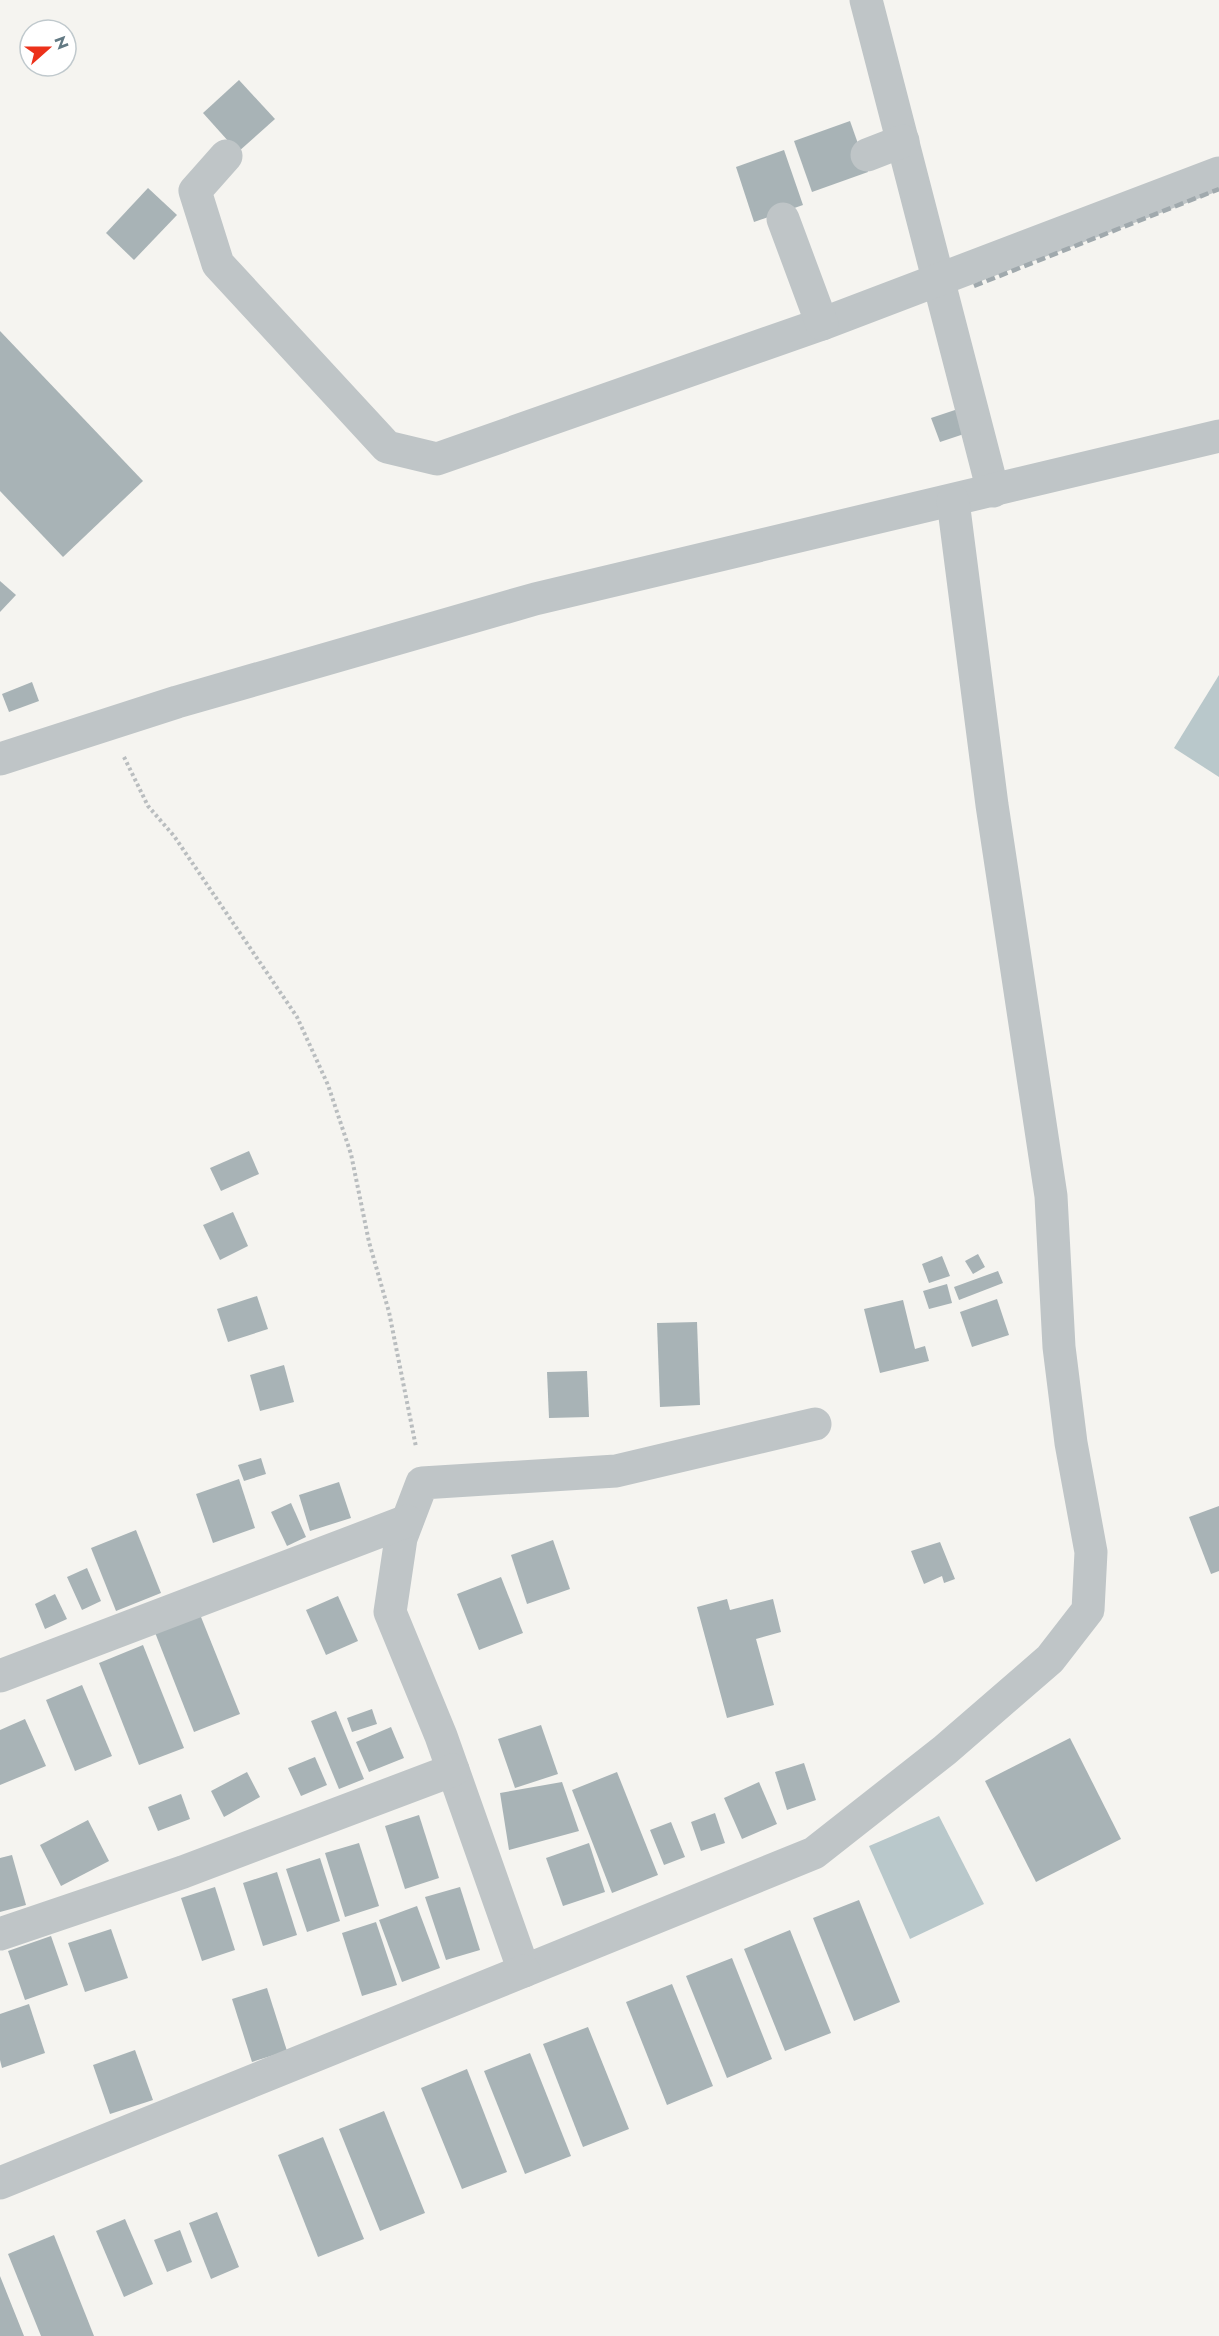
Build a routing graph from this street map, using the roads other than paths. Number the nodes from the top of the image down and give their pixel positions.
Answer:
1 (866, 0) edge
2 (903, 141) junction
3 (867, 155) dead end
4 (226, 156) dead end
5 (1219, 173) edge
6 (783, 219) dead end
7 (940, 280) junction
8 (822, 324) junction
9 (1219, 436) edge
10 (993, 491) junction
11 (953, 501) junction
12 (0, 759) edge
13 (815, 1424) dead end
14 (407, 1521) junction
15 (0, 1676) edge
16 (453, 1770) junction
17 (0, 1934) edge
18 (524, 1971) junction
19 (0, 2183) edge

1 - 2 street
2 - 3 street
2 - 7 street
4 - 8 street
5 - 7 street
6 - 8 street
7 - 8 street
7 - 10 street
9 - 10 street
10 - 11 street
11 - 12 street
11 - 18 street
13 - 14 street
14 - 15 street
14 - 16 street
16 - 17 street
16 - 18 street
18 - 19 street

